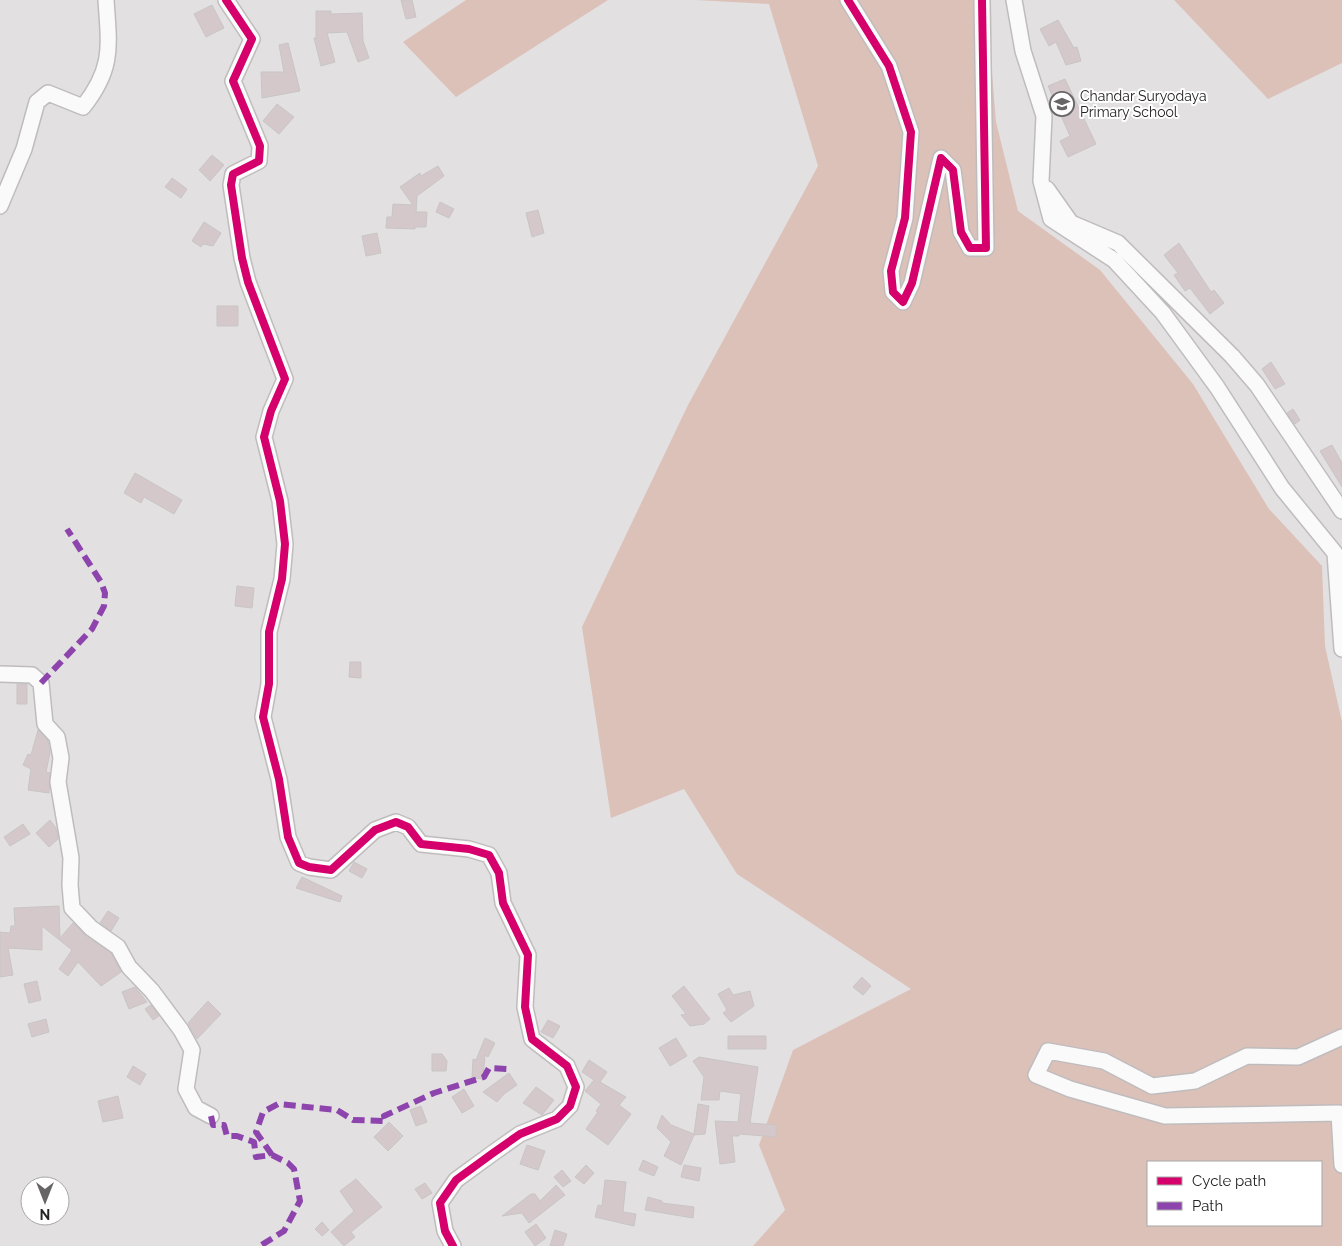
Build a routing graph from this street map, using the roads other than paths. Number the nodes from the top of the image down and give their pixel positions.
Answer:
1 (106, 0) edge
2 (226, 0) edge
3 (848, 0) edge
4 (982, 0) edge
5 (1014, 0) edge
6 (1041, 181) junction
7 (0, 206) edge
8 (1342, 511) edge
9 (1342, 649) edge
10 (0, 674) edge
11 (1342, 1036) edge
12 (211, 1116) dead end
13 (1342, 1165) edge
14 (453, 1246) edge

1 - 7 street
2 - 14 street
3 - 4 street
5 - 6 street
6 - 8 street
6 - 9 street
10 - 12 street
11 - 13 street

